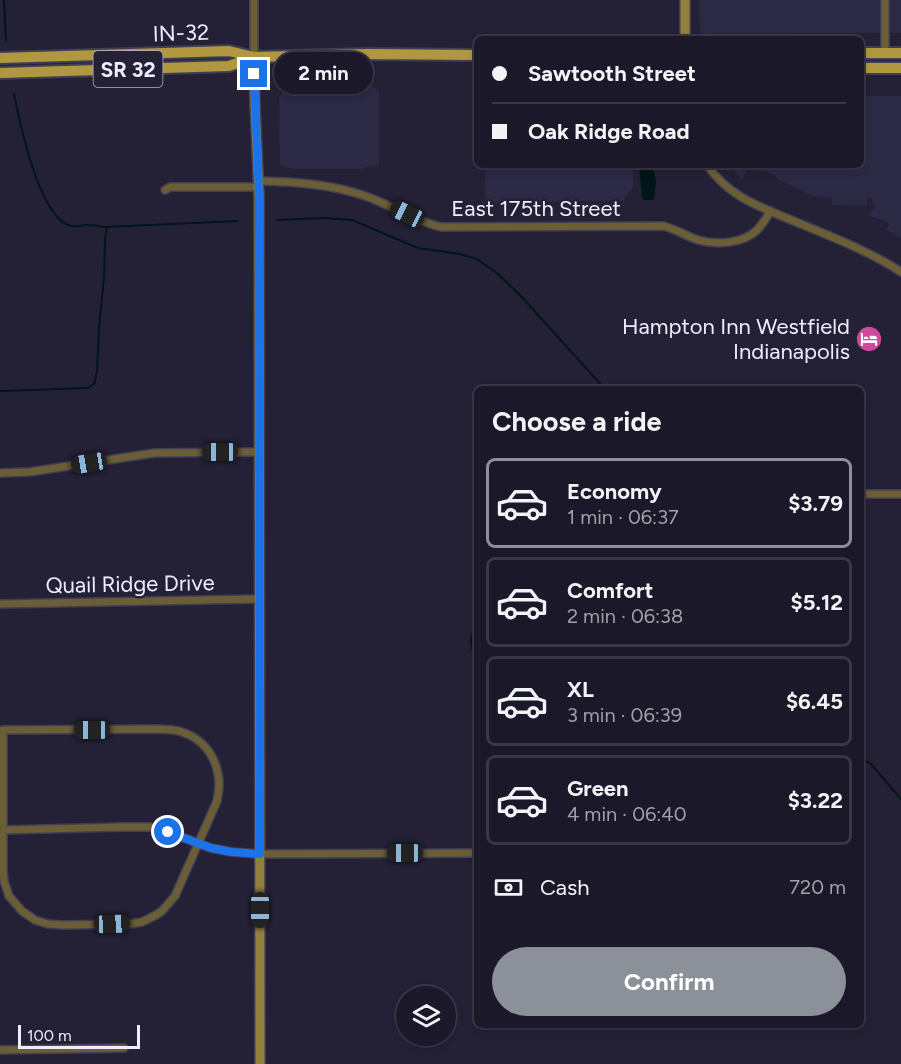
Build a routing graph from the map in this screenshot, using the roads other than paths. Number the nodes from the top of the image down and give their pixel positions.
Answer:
1 (254, 0) edge
2 (685, 0) edge
3 (885, 0) edge
4 (685, 36) edge
5 (901, 52) edge
6 (864, 53) edge
7 (885, 53) junction
8 (474, 55) edge
9 (254, 57) junction
10 (0, 58) edge
11 (864, 68) edge
12 (901, 68) edge
13 (0, 73) edge
14 (710, 168) edge
15 (259, 184) junction
16 (165, 190) dead end
17 (771, 211) junction
18 (901, 272) edge
19 (260, 452) junction
20 (0, 473) edge
21 (864, 494) edge
22 (901, 494) edge
23 (260, 599) junction
24 (0, 604) edge
25 (2, 731) edge
26 (3, 830) junction
27 (199, 844) junction
28 (474, 853) edge
29 (260, 854) junction
30 (124, 1048) dead end
31 (0, 1050) edge
32 (260, 1064) edge

1 - 9 street
2 - 4 street
3 - 7 street
5 - 7 main road
6 - 7 main road
8 - 9 main road, IN-32 / SR 32
9 - 10 main road, IN-32 / SR 32
9 - 13 main road, IN-32 / SR 32
9 - 15 street
11 - 12 main road
14 - 17 street
15 - 16 street, East 175th Street
15 - 17 street, East 175th Street
15 - 19 street
17 - 18 street
19 - 20 street
19 - 23 street
21 - 22 street
23 - 24 street, Quail Ridge Drive
23 - 29 street
25 - 26 street
25 - 27 street
26 - 27 street
26 - 27 street
27 - 29 street
28 - 29 street
29 - 32 street
30 - 31 street

